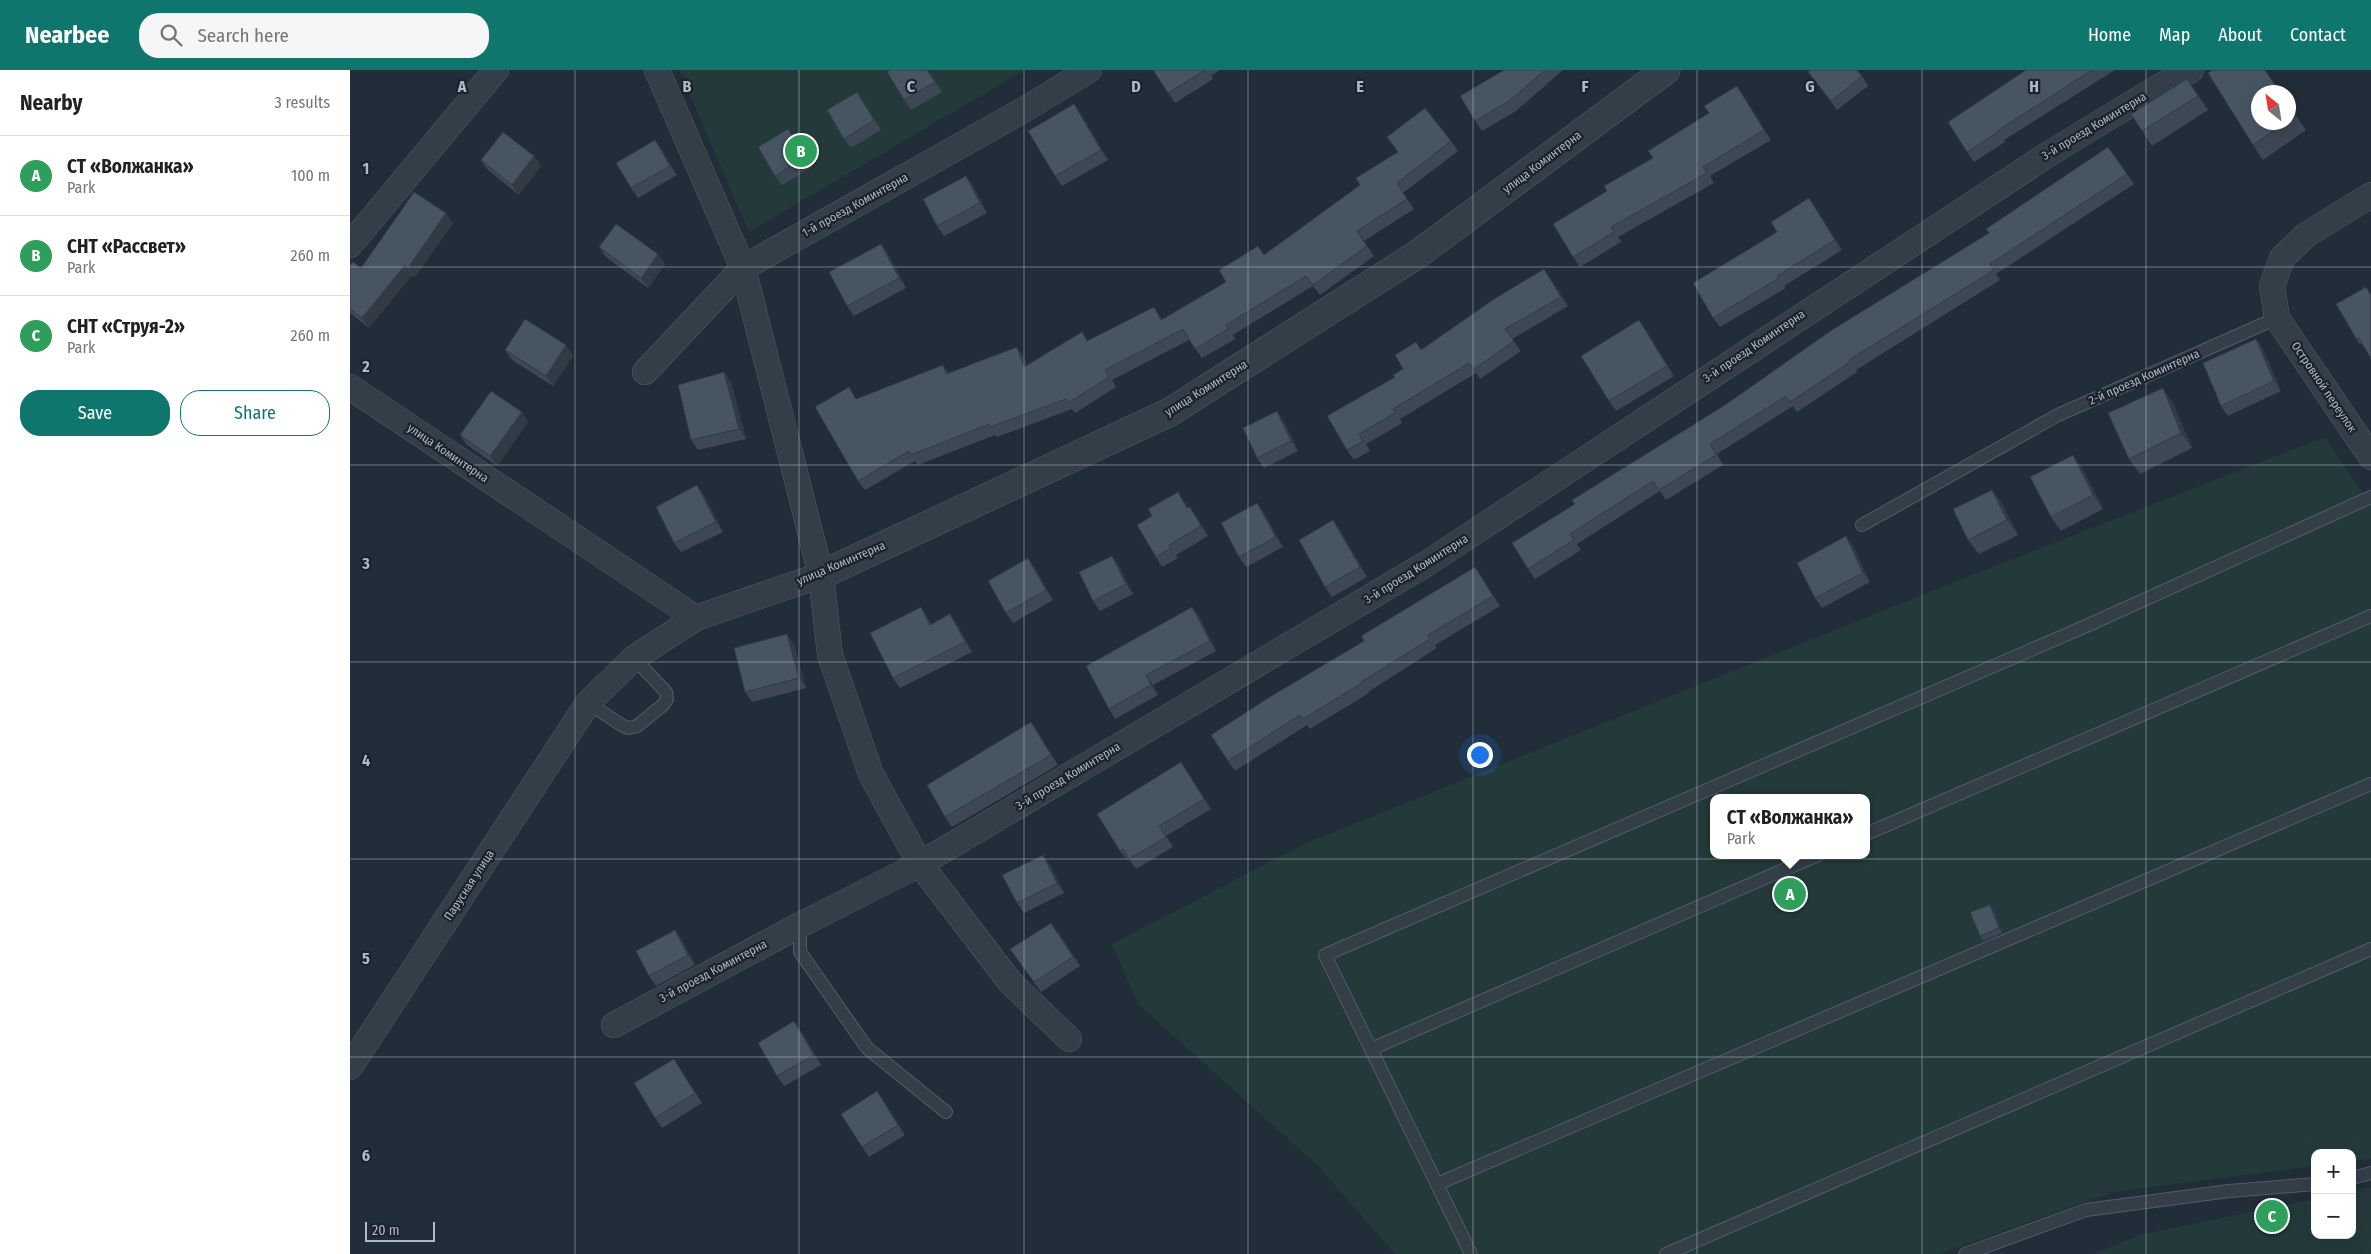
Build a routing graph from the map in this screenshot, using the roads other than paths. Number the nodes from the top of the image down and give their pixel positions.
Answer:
1 (496, 70) edge
2 (657, 70) edge
3 (1089, 70) edge
4 (1666, 70) edge
5 (2191, 70) edge
6 (2371, 195) edge
7 (350, 245) edge
8 (743, 268) junction
9 (2277, 318) junction
10 (645, 372) dead end
11 (354, 397) edge
12 (2371, 456) edge
13 (2371, 497) edge
14 (1862, 526) dead end
15 (821, 574) junction
16 (2371, 616) edge
17 (696, 618) junction
18 (634, 658) junction
19 (588, 702) junction
20 (2371, 784) edge
21 (1870, 832) edge
22 (1809, 859) edge
23 (920, 864) junction
24 (800, 925) junction
25 (2371, 949) edge
26 (614, 1024) dead end
27 (1069, 1039) dead end
28 (1371, 1049) junction
29 (350, 1066) edge
30 (946, 1112) dead end
31 (2371, 1173) edge
32 (2356, 1177) edge
33 (1437, 1184) junction
34 (2311, 1184) edge
35 (1471, 1254) edge
36 (1666, 1254) edge
37 (1965, 1254) edge

1 - 7 street
2 - 8 street
3 - 8 street, 1-й проезд Коминтерна
4 - 15 street, улица Коминтерна
5 - 23 street, 3-й проезд Коминтерна
6 - 9 street
8 - 10 street, 1-й проезд Коминтерна
8 - 15 street
9 - 12 street, Островной переулок
9 - 14 lane, 2-й проезд Коминтерна
11 - 17 street, улица Коминтерна
13 - 28 lane
15 - 17 street, улица Коминтерна
15 - 23 street
16 - 21 lane
17 - 18 street, улица Коминтерна
18 - 19 street, улица Коминтерна
18 - 19 lane
19 - 29 street, Парусная улица
20 - 33 lane
22 - 28 lane
23 - 24 street, 3-й проезд Коминтерна
23 - 27 street
24 - 26 street, 3-й проезд Коминтерна
24 - 30 lane
25 - 36 lane
28 - 33 lane
31 - 32 lane
33 - 35 lane
34 - 37 lane

